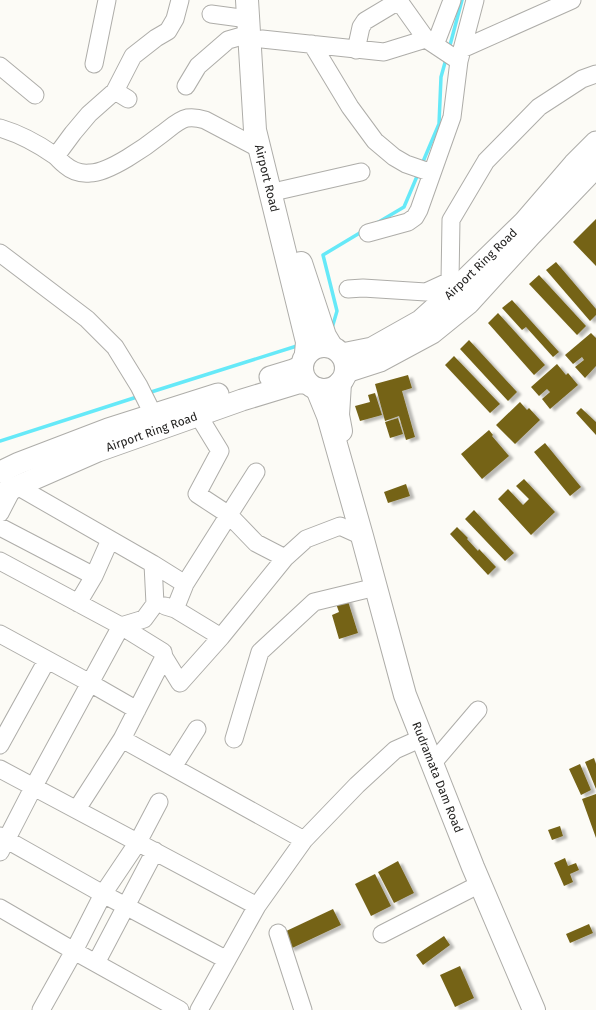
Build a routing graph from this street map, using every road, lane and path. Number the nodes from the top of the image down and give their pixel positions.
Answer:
1 (107, 0) edge
2 (180, 0) edge
3 (260, 0) edge
4 (452, 0) edge
5 (475, 0) edge
6 (572, 0) edge
7 (400, 1) edge
8 (211, 14) dead end
9 (252, 23) edge
10 (312, 44) junction
11 (356, 50) junction
12 (446, 50) junction
13 (94, 64) dead end
14 (0, 66) edge
15 (596, 74) edge
16 (186, 86) dead end
17 (35, 95) dead end
18 (0, 128) edge
19 (596, 142) edge
20 (260, 148) junction
21 (56, 156) junction
22 (596, 167) edge
23 (424, 170) junction
24 (361, 172) dead end
25 (282, 190) junction
26 (368, 233) dead end
27 (0, 252) edge
28 (348, 289) dead end
29 (380, 361) junction
30 (340, 364) junction
31 (308, 373) junction
32 (262, 394) junction
33 (146, 399) junction
34 (331, 412) junction
35 (198, 415) junction
36 (0, 472) edge
37 (256, 472) dead end
38 (10, 489) edge
39 (0, 513) edge
40 (229, 515) junction
41 (0, 527) edge
42 (362, 536) junction
43 (110, 540) junction
44 (285, 558) junction
45 (0, 561) edge
46 (153, 564) junction
47 (94, 576) junction
48 (185, 584) junction
49 (376, 586) junction
50 (78, 603) junction
51 (155, 604) junction
52 (175, 609) junction
53 (121, 626) junction
54 (0, 634) edge
55 (221, 637) junction
56 (164, 657) junction
57 (47, 660) junction
58 (90, 683) junction
59 (137, 710) junction
60 (478, 710) dead end
61 (197, 729) dead end
62 (422, 738) junction
63 (234, 739) dead end
64 (122, 740) junction
65 (0, 745) edge
66 (432, 764) junction
67 (173, 767) junction
68 (0, 768) edge
69 (34, 786) junction
70 (158, 802) dead end
71 (77, 809) junction
72 (304, 840) junction
73 (138, 842) junction
74 (2, 843) edge
75 (155, 851) junction
76 (480, 884) junction
77 (103, 894) junction
78 (126, 906) junction
79 (257, 906) junction
80 (0, 908) edge
81 (278, 933) dead end
82 (382, 934) dead end
83 (74, 951) junction
84 (227, 960) junction
85 (96, 963) junction
86 (41, 1010) edge
87 (180, 1010) edge
88 (199, 1010) edge
89 (303, 1010) edge
90 (534, 1010) edge

1 - 13 street
2 - 21 street
3 - 9 highway, Airport Road
4 - 12 street
5 - 12 street
6 - 12 street
7 - 11 street
7 - 12 street
8 - 9 street
9 - 10 street
9 - 16 street
9 - 20 highway, Airport Road
9 - 25 highway, Airport Road
10 - 11 street
10 - 23 street
11 - 12 street
12 - 23 street
14 - 17 street
15 - 28 street
18 - 21 street
19 - 30 main road, Airport Ring Road
20 - 21 street
20 - 31 highway, Airport Road
22 - 29 main road, Airport Ring Road
23 - 26 street
24 - 25 street
25 - 30 highway, Airport Road
27 - 33 street
29 - 30 main road, Airport Ring Road
29 - 34 main road
30 - 31 highway
30 - 31 highway
30 - 34 highway
31 - 32 main road, Airport Ring Road
31 - 33 main road, Airport Ring Road
31 - 34 highway, Airport Road
32 - 34 main road
32 - 35 main road, Airport Ring Road
33 - 36 main road, Airport Ring Road
34 - 42 highway, Rudramata Dam Road
35 - 38 main road, Airport Ring Road
35 - 40 street
37 - 40 street
38 - 39 street
38 - 43 street
40 - 44 street
40 - 48 street
41 - 47 street
42 - 44 street
42 - 49 highway, Rudramata Dam Road
43 - 46 street
43 - 47 street
44 - 55 street
45 - 50 street
46 - 48 street
46 - 51 street
47 - 50 street
48 - 52 street
49 - 62 highway, Rudramata Dam Road
49 - 63 street
50 - 53 street
51 - 52 street
51 - 53 street
52 - 55 street
53 - 56 street
53 - 58 street
54 - 57 street
55 - 56 street
56 - 59 street
57 - 58 street
57 - 65 street
58 - 59 street
58 - 69 street
59 - 64 street
60 - 66 street
61 - 67 street
62 - 66 highway, Rudramata Dam Road
62 - 72 street
64 - 67 street
64 - 71 street
66 - 76 highway, Rudramata Dam Road
67 - 72 street
68 - 69 street
69 - 71 street
69 - 74 street
70 - 73 street
71 - 73 street
72 - 79 street
73 - 75 street
73 - 77 street
74 - 77 street
75 - 78 street
75 - 79 street
76 - 82 street
76 - 90 highway, Rudramata Dam Road
77 - 78 street
77 - 83 street
78 - 84 street
78 - 85 street
79 - 84 street
80 - 83 street
81 - 89 street
83 - 85 street
83 - 86 street
84 - 88 street
85 - 87 street

